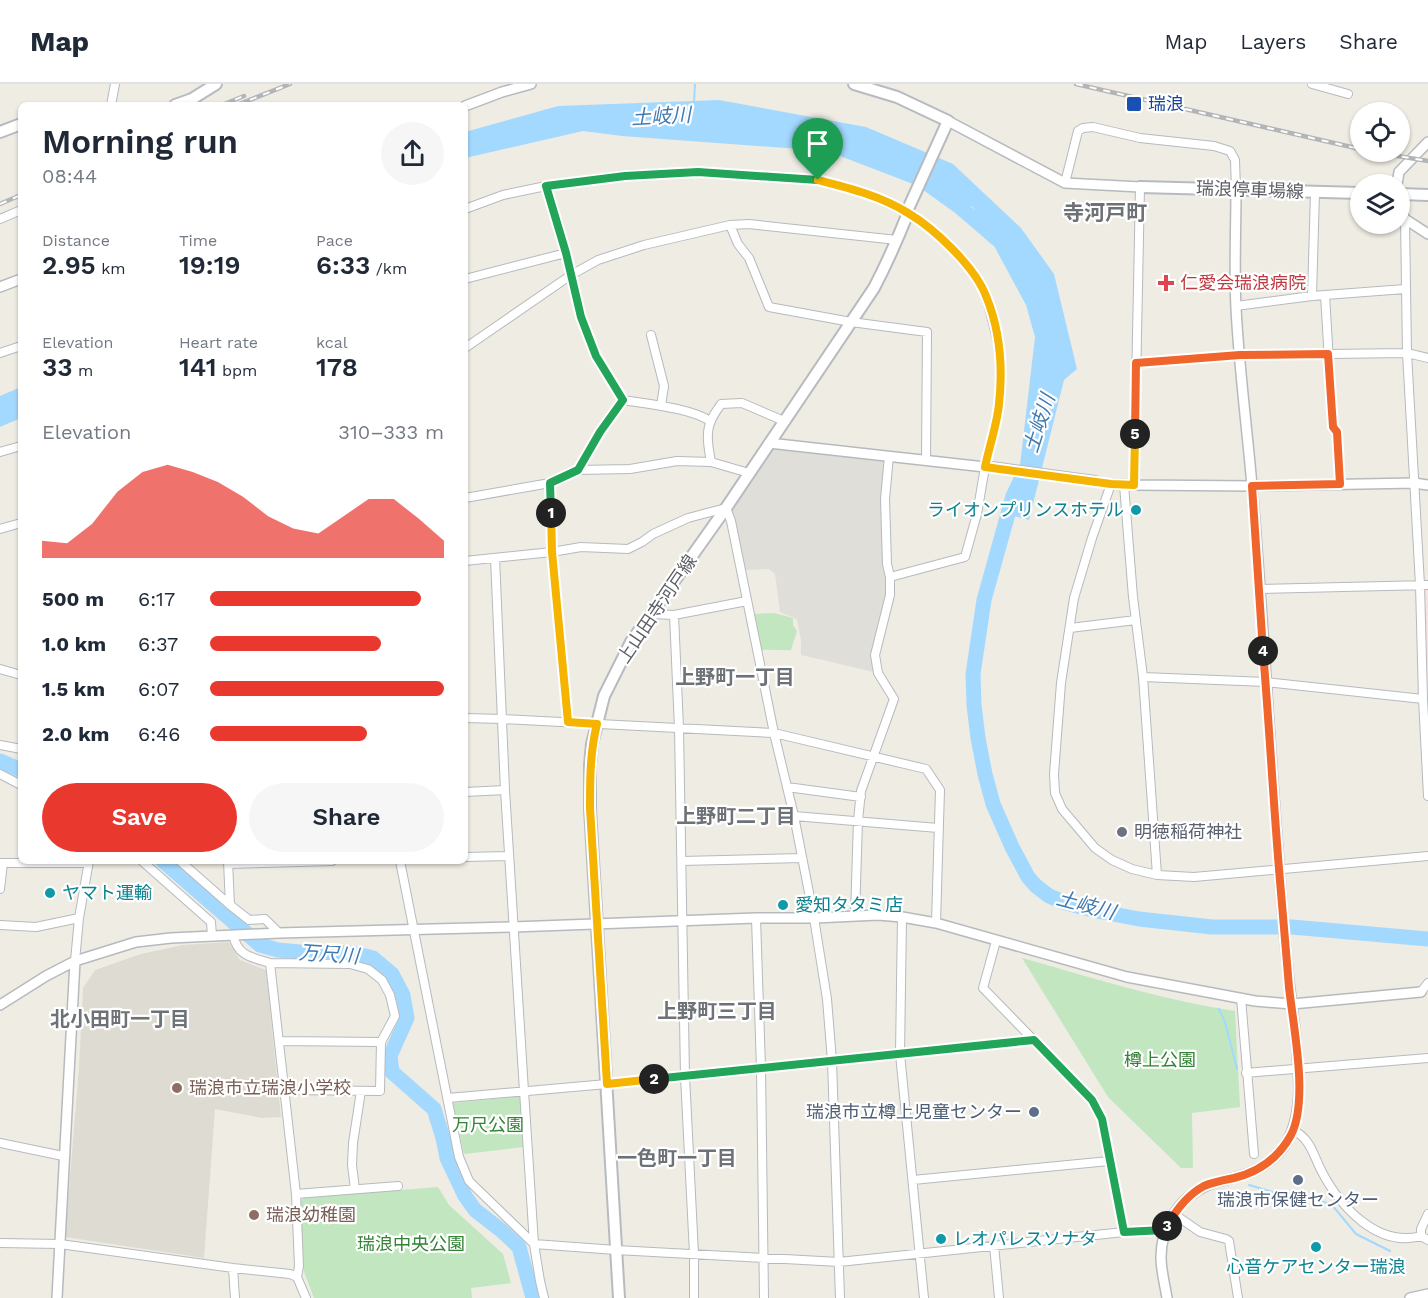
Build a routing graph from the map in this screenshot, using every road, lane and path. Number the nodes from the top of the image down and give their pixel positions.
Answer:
1 (115, 84) edge
2 (216, 84) edge
3 (531, 84) edge
4 (854, 84) edge
5 (1312, 84) edge
6 (1348, 94) dead end
7 (112, 102) edge
8 (184, 102) edge
9 (468, 105) edge
10 (948, 121) junction
11 (18, 125) edge
12 (0, 132) edge
13 (1428, 142) edge
14 (1399, 174) edge
15 (1065, 183) junction
16 (546, 186) junction
17 (1140, 187) junction
18 (1236, 190) junction
19 (1315, 192) junction
20 (1350, 193) edge
21 (1410, 194) edge
22 (1428, 195) edge
23 (468, 208) edge
24 (18, 211) edge
25 (908, 211) junction
26 (0, 219) edge
27 (1410, 221) edge
28 (730, 225) junction
29 (1403, 234) edge
30 (1428, 234) edge
31 (897, 240) junction
32 (566, 253) junction
33 (571, 275) junction
34 (468, 278) edge
35 (18, 280) edge
36 (0, 287) edge
37 (1405, 289) junction
38 (1325, 295) junction
39 (1312, 296) junction
40 (1236, 306) junction
41 (851, 322) junction
42 (651, 336) dead end
43 (468, 346) edge
44 (18, 347) edge
45 (1407, 352) junction
46 (0, 353) edge
47 (1328, 354) junction
48 (1240, 355) junction
49 (1428, 358) edge
50 (1136, 363) junction
51 (623, 400) junction
52 (661, 406) junction
53 (784, 420) junction
54 (711, 421) junction
55 (770, 443) junction
56 (18, 447) edge
57 (0, 452) edge
58 (889, 456) junction
59 (926, 460) junction
60 (711, 462) junction
61 (988, 467) junction
62 (578, 470) junction
63 (749, 473) junction
64 (1095, 481) joint
65 (550, 483) junction
66 (1414, 483) junction
67 (1111, 484) junction
68 (1340, 484) junction
69 (1428, 484) edge
70 (1129, 485) junction
71 (1252, 486) junction
72 (468, 497) edge
73 (726, 508) junction
74 (18, 524) edge
75 (0, 529) edge
76 (552, 552) junction
77 (495, 558) junction
78 (468, 561) edge
79 (890, 577) junction
80 (1424, 585) edge
81 (1259, 589) junction
82 (747, 601) junction
83 (652, 614) junction
84 (674, 615) junction
85 (1136, 620) junction
86 (1070, 628) junction
87 (0, 669) edge
88 (18, 674) edge
89 (1143, 677) junction
90 (1266, 682) junction
91 (1423, 699) junction
92 (468, 718) edge
93 (502, 718) junction
94 (568, 722) junction
95 (597, 724) junction
96 (679, 728) junction
97 (774, 733) junction
98 (0, 745) edge
99 (18, 748) edge
100 (873, 756) junction
101 (0, 774) edge
102 (18, 783) edge
103 (787, 787) junction
104 (506, 790) junction
105 (468, 792) edge
106 (1428, 796) edge
107 (861, 797) junction
108 (794, 816) junction
109 (858, 821) junction
110 (938, 828) junction
111 (509, 855) junction
112 (1428, 856) edge
113 (468, 857) edge
114 (802, 858) junction
115 (682, 861) junction
116 (2, 863) edge
117 (18, 863) edge
118 (89, 864) edge
119 (145, 864) edge
120 (183, 864) edge
121 (228, 864) edge
122 (401, 864) edge
123 (1279, 870) junction
124 (1157, 875) junction
125 (0, 889) edge
126 (230, 906) junction
127 (855, 915) junction
128 (902, 917) junction
129 (79, 918) junction
130 (756, 918) junction
131 (814, 918) junction
132 (683, 920) junction
133 (936, 923) junction
134 (598, 924) junction
135 (0, 925) edge
136 (513, 927) junction
137 (414, 929) junction
138 (279, 933) junction
139 (233, 934) junction
140 (212, 936) junction
141 (996, 941) junction
142 (75, 961) junction
143 (270, 963) junction
144 (1428, 984) edge
145 (1424, 993) edge
146 (1241, 998) junction
147 (1292, 1004) junction
148 (0, 1005) edge
149 (1034, 1040) junction
150 (279, 1041) junction
151 (381, 1042) junction
152 (900, 1054) junction
153 (1428, 1058) edge
154 (832, 1061) junction
155 (761, 1068) junction
156 (1299, 1069) junction
157 (1246, 1073) junction
158 (685, 1076) junction
159 (607, 1084) junction
160 (285, 1090) junction
161 (361, 1091) junction
162 (524, 1091) junction
163 (448, 1098) junction
164 (1293, 1130) junction
165 (0, 1143) edge
166 (1254, 1154) dead end
167 (63, 1156) junction
168 (1109, 1161) junction
169 (913, 1180) junction
170 (398, 1186) dead end
171 (355, 1190) junction
172 (296, 1194) junction
173 (1174, 1214) junction
174 (1428, 1214) edge
175 (1165, 1230) junction
176 (1124, 1232) junction
177 (1424, 1238) edge
178 (0, 1243) edge
179 (60, 1244) junction
180 (534, 1244) junction
181 (994, 1245) junction
182 (616, 1250) junction
183 (920, 1253) junction
184 (694, 1254) junction
185 (764, 1257) junction
186 (839, 1262) junction
187 (233, 1268) junction
188 (297, 1277) junction
189 (1428, 1294) edge
190 (57, 1298) edge
191 (235, 1298) edge
192 (306, 1298) edge
193 (544, 1298) edge
194 (619, 1298) edge
195 (694, 1298) edge
196 (765, 1298) edge
197 (840, 1298) edge
198 (924, 1298) edge
199 (999, 1298) edge
200 (1167, 1298) edge
201 (1238, 1298) edge
202 (1410, 1298) edge

1 - 7 street
2 - 8 main road
3 - 9 street
4 - 10 main road
5 - 6 street
10 - 15 street
10 - 25 main road, 上山田寺河戸線
11 - 12 main road
13 - 14 street
15 - 17 street
15 - 18 street
16 - 23 street
16 - 25 street
16 - 32 street
17 - 18 main road, 瑞浪停車場線
17 - 50 street
18 - 19 main road, 瑞浪停車場線
18 - 40 street
19 - 20 main road, 瑞浪停車場線
19 - 39 street
21 - 22 main road
24 - 26 street
25 - 31 main road, 上山田寺河戸線
25 - 61 street
27 - 30 street
28 - 31 street
28 - 33 street
28 - 41 street
29 - 37 street
31 - 41 main road, 上山田寺河戸線
32 - 33 street
32 - 34 street
33 - 43 street
33 - 51 street
35 - 36 street
37 - 38 street
37 - 45 street
38 - 39 street
38 - 47 street
39 - 40 street
40 - 48 street
41 - 53 main road, 上山田寺河戸線
41 - 59 street
42 - 52 street
44 - 46 street
45 - 47 street
45 - 49 street
45 - 66 street
47 - 48 street
47 - 68 street
48 - 50 street
48 - 71 street
50 - 70 street
51 - 52 street
51 - 62 street
52 - 54 street
53 - 54 street
53 - 55 main road, 上山田寺河戸線
54 - 60 street
55 - 58 street
55 - 63 main road, 上山田寺河戸線
56 - 57 street
58 - 59 street
58 - 79 street
59 - 61 street
60 - 62 street
60 - 63 street
61 - 64 street
61 - 79 street
62 - 65 street
63 - 73 main road, 上山田寺河戸線
64 - 67 street
65 - 72 street
65 - 76 street
66 - 68 street
66 - 69 street
66 - 80 street
67 - 70 street
67 - 86 street
68 - 71 street
70 - 71 street
70 - 85 street
71 - 81 street
73 - 76 street
73 - 82 street
73 - 83 main road, 上山田寺河戸線
74 - 75 street
76 - 77 street
76 - 94 street
77 - 78 street
77 - 93 street
79 - 100 street
80 - 81 street
80 - 91 street
81 - 90 street
82 - 84 street
82 - 97 street
83 - 84 street
83 - 95 main road, 上山田寺河戸線
84 - 96 street
85 - 86 street
85 - 89 street
86 - 124 street
87 - 88 street
89 - 90 street
89 - 124 street
90 - 91 street
90 - 123 street
91 - 106 street
92 - 93 street
93 - 94 street
93 - 104 street
94 - 95 street
95 - 96 street
95 - 134 main road, 上山田寺河戸線
96 - 97 street
96 - 115 street
97 - 100 street
97 - 103 street
98 - 99 street
100 - 107 street
100 - 110 street
101 - 102 street
103 - 107 street
103 - 108 street
104 - 105 street
104 - 111 street
107 - 109 street
108 - 109 street
108 - 114 street
109 - 110 street
109 - 127 street
110 - 133 street
111 - 113 street
111 - 136 street
112 - 123 street
114 - 115 street
114 - 131 street
115 - 132 street
116 - 117 street
116 - 125 street
118 - 129 street
119 - 140 street
120 - 126 street
121 - 126 street
122 - 137 street
123 - 124 street
123 - 147 street
126 - 138 street
127 - 128 street
127 - 131 street
128 - 133 street
128 - 152 street
129 - 135 street
129 - 142 street
130 - 131 street
130 - 132 street
130 - 155 street
131 - 154 street
132 - 134 street
132 - 158 street
133 - 141 street
134 - 136 street
134 - 159 main road, 上山田寺河戸線
136 - 137 street
136 - 162 street
137 - 138 street
137 - 163 street
138 - 139 street
139 - 140 street
139 - 143 street
140 - 142 street
141 - 146 street
141 - 149 street
142 - 148 street
142 - 167 street
143 - 150 street
143 - 151 street
144 - 145 street
145 - 147 street
146 - 147 street
146 - 157 street
147 - 156 street
149 - 152 street
149 - 168 street
150 - 151 street
150 - 160 street
151 - 161 street
152 - 154 street
152 - 169 street
153 - 156 street
154 - 155 street
154 - 186 street
155 - 158 street
155 - 185 street
156 - 157 street
156 - 164 street
157 - 166 street
158 - 159 street
158 - 184 street
159 - 162 street
159 - 182 main road, 上山田寺河戸線
160 - 161 street
160 - 172 street
161 - 171 street
162 - 163 street
162 - 180 street
163 - 180 street
164 - 173 street
164 - 177 street
165 - 167 street
167 - 179 street
168 - 169 street
168 - 176 street
169 - 183 street
170 - 171 street
171 - 172 street
172 - 188 street
173 - 175 street
173 - 201 street
174 - 177 street
175 - 176 street
175 - 200 street
176 - 181 street
178 - 179 street
179 - 187 street
179 - 190 street
180 - 182 street
180 - 193 street
181 - 183 street
181 - 199 street
182 - 184 street
182 - 194 main road, 上山田寺河戸線
183 - 186 street
183 - 198 street
184 - 185 street
184 - 195 street
185 - 186 street
185 - 196 street
186 - 197 street
187 - 188 street
187 - 191 street
188 - 192 street
189 - 202 street

